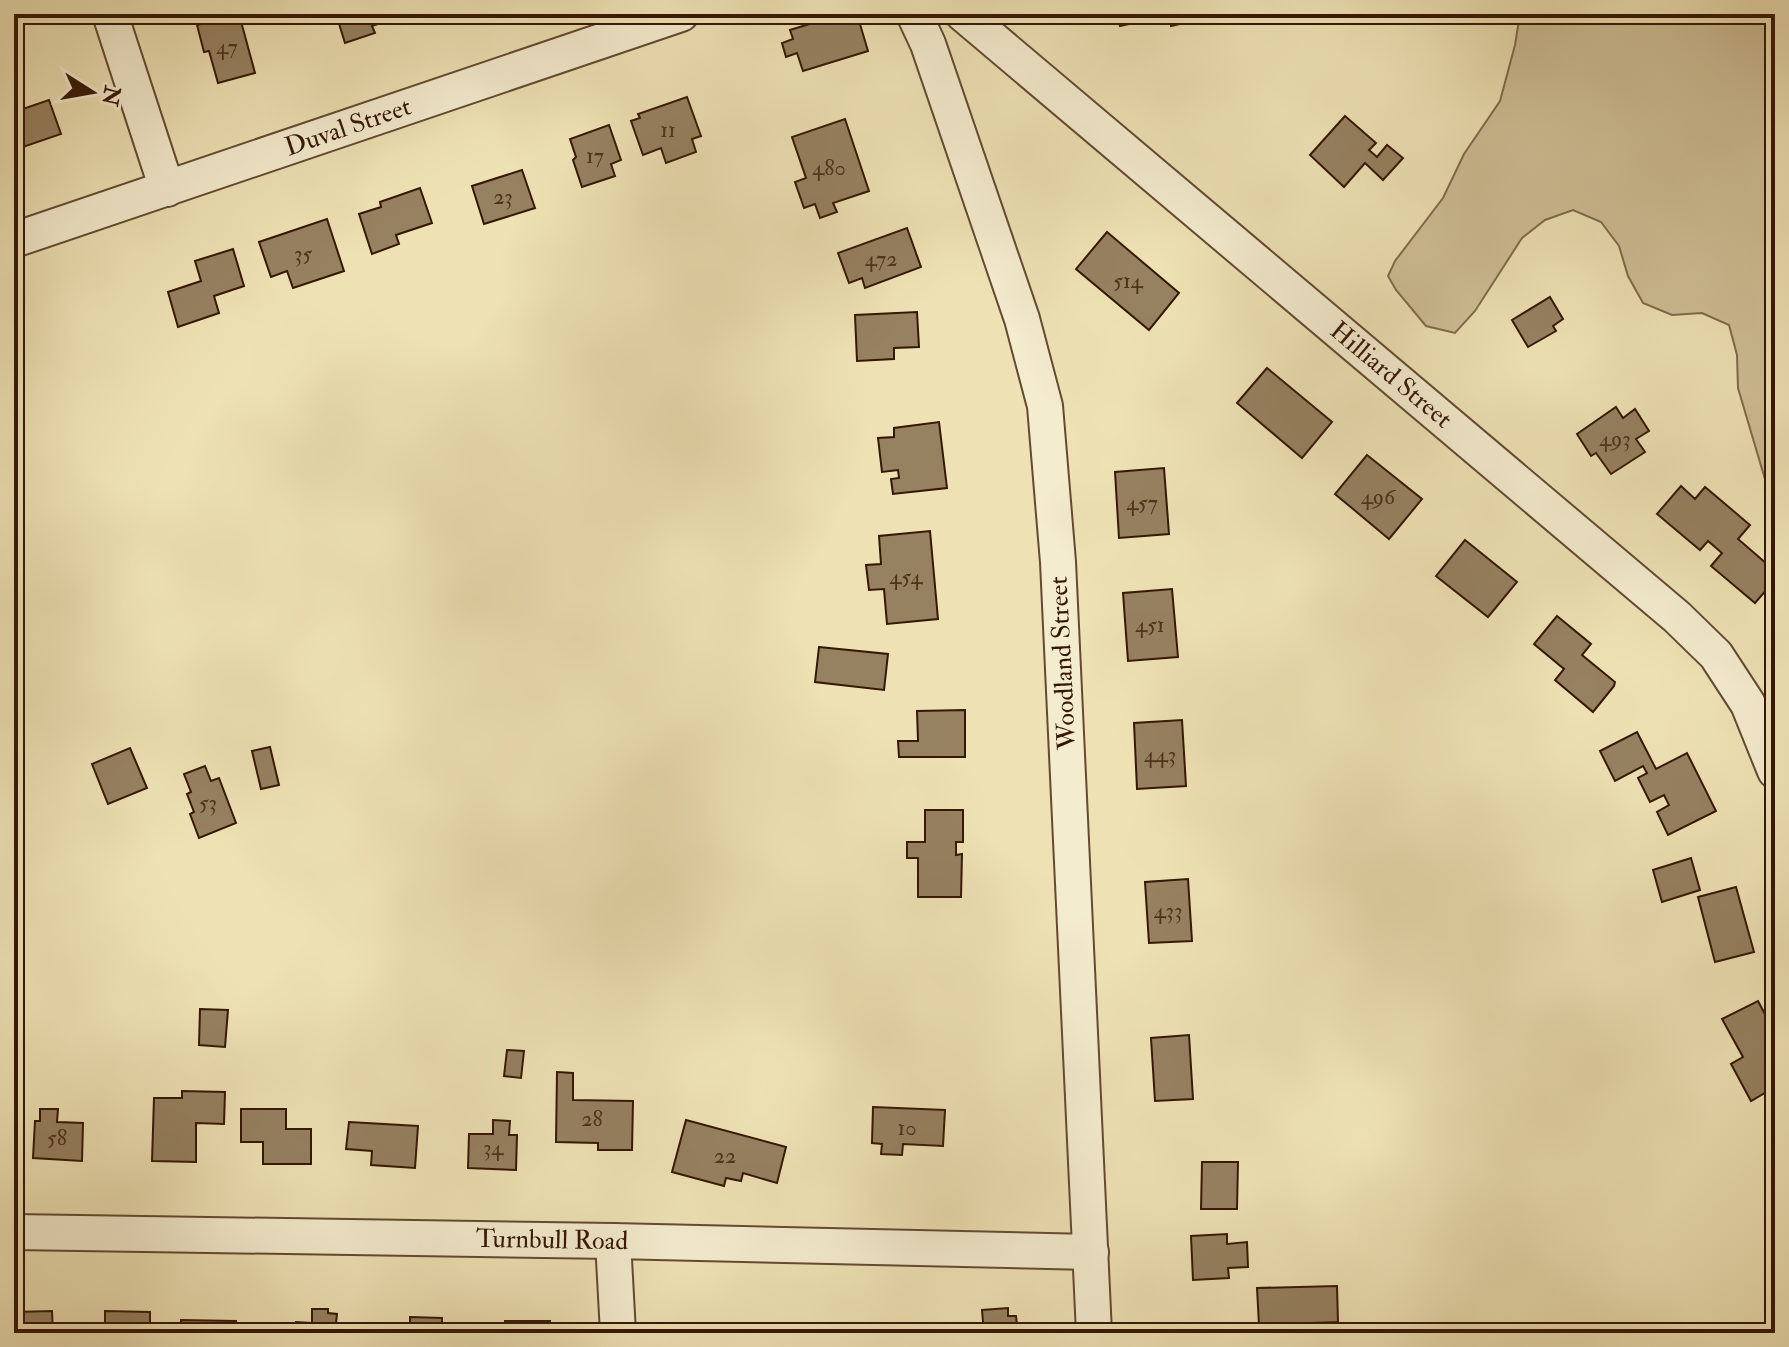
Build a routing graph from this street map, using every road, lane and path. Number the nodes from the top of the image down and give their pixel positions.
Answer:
1 (110, 14) edge
2 (681, 14) edge
3 (914, 14) edge
4 (963, 14) edge
5 (167, 189) junction
6 (14, 240) edge
7 (1775, 771) edge
8 (14, 1232) edge
9 (613, 1241) junction
10 (1091, 1252) junction
11 (618, 1333) edge
12 (1094, 1333) edge

1 - 5 street
2 - 5 street, Duval Street
3 - 10 street, Woodland Street
4 - 7 street, Hilliard Street
5 - 6 street, Duval Street
8 - 9 street, Turnbull Road
9 - 10 street, Turnbull Road
9 - 11 street
10 - 12 street, Woodland Street

